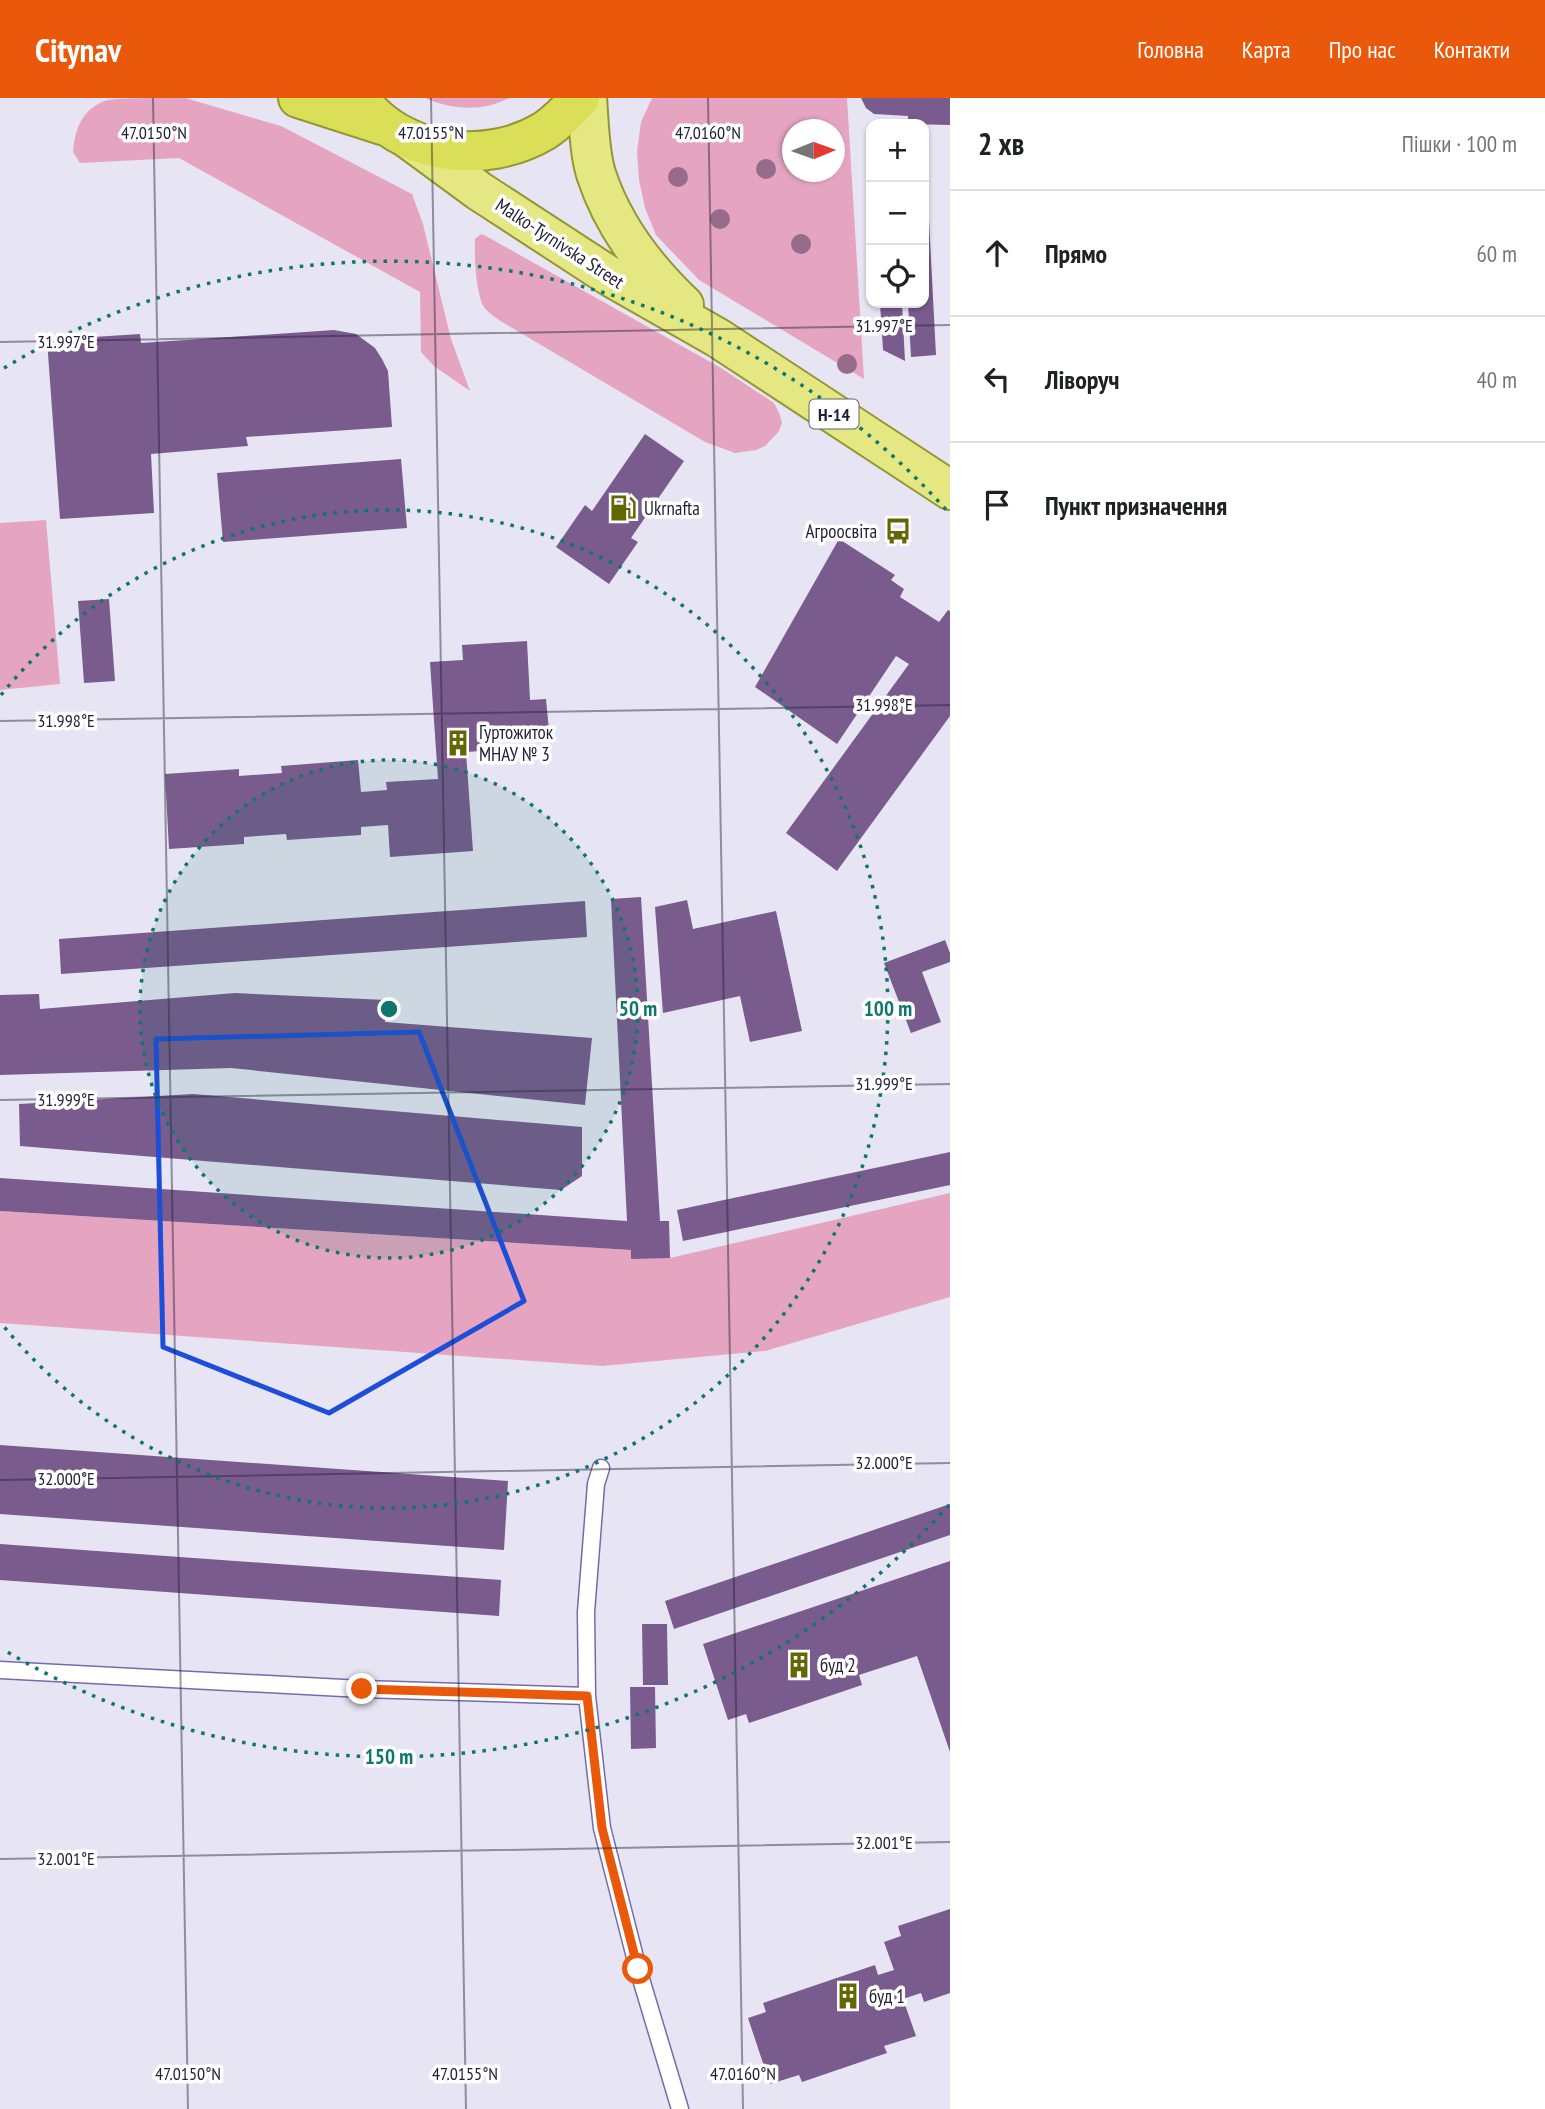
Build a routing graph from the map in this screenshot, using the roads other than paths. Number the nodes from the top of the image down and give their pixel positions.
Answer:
1 (298, 98) edge
2 (359, 98) edge
3 (580, 98) edge
4 (586, 98) edge
5 (399, 133) junction
6 (718, 338) junction
7 (950, 490) edge
8 (601, 1468) dead end
9 (0, 1670) edge
10 (587, 1696) junction
11 (680, 2109) edge

1 - 5 highway
2 - 5 highway
3 - 5 highway
4 - 6 main road, Malko-Tyrnivska Street
5 - 6 main road, Malko-Tyrnivska Street
6 - 7 main road, Malko-Tyrnivska Street / Н-14
8 - 10 lane
9 - 10 lane
10 - 11 lane

